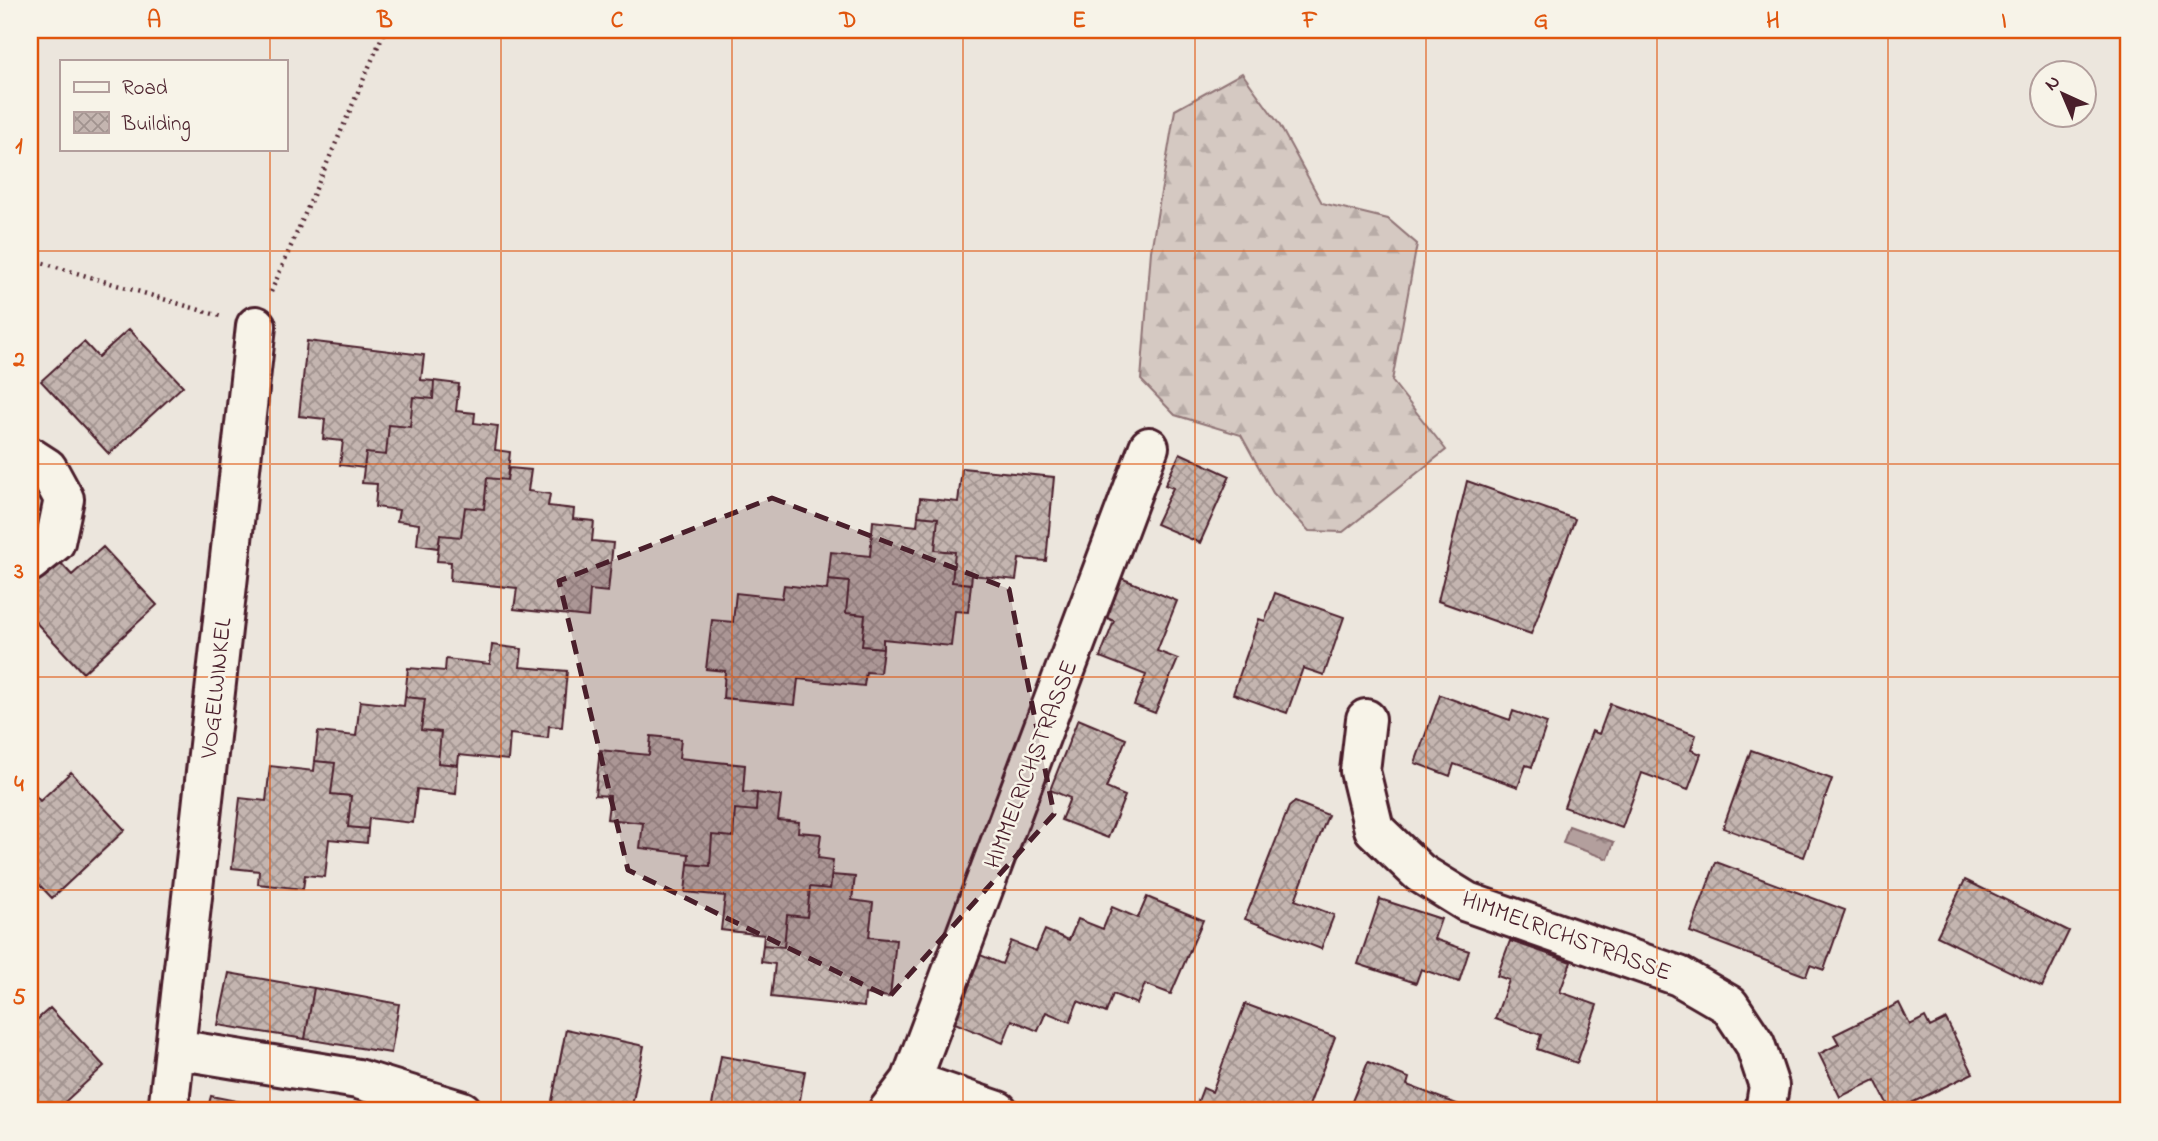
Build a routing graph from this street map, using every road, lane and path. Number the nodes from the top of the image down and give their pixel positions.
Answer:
1 (385, 30) edge
2 (30, 259) edge
3 (256, 326) junction
4 (1149, 447) dead end
5 (30, 457) edge
6 (30, 562) edge
7 (1366, 719) dead end
8 (175, 1049) junction
9 (912, 1081) junction
10 (168, 1111) edge
11 (462, 1111) edge
12 (888, 1111) edge
13 (998, 1111) edge
14 (1765, 1111) edge

1 - 3 path
2 - 3 path
3 - 8 street, VOGELWINKEL
4 - 9 street, HIMMELRICHSTRASSE
5 - 6 street
7 - 14 street, HIMMELRICHSTRASSE
8 - 10 street
8 - 11 street
9 - 12 street, HIMMELRICHSTRASSE
9 - 13 street

